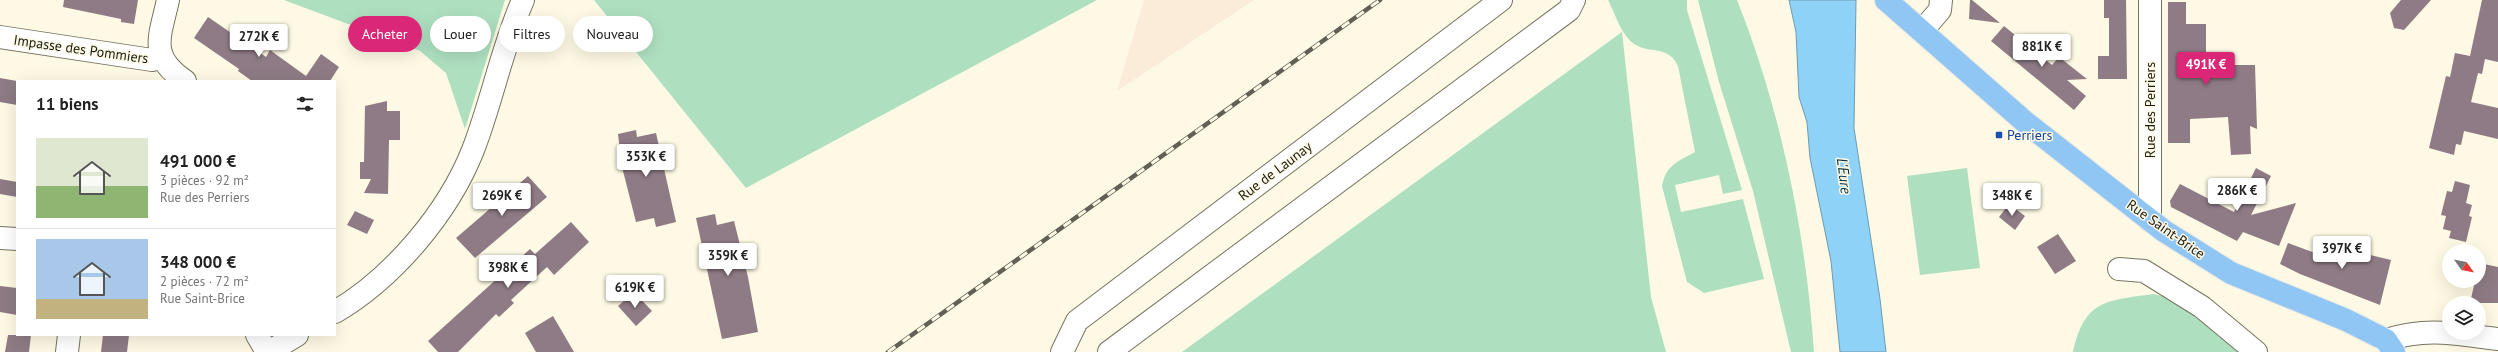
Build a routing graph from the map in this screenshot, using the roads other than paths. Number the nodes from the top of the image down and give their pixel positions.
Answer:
1 (168, 0) edge
2 (523, 0) edge
3 (1501, 0) edge
4 (1574, 0) edge
5 (1886, 0) edge
6 (1941, 0) edge
7 (2150, 0) edge
8 (1922, 31) junction
9 (0, 37) edge
10 (162, 58) junction
11 (184, 80) edge
12 (2150, 220) junction
13 (0, 238) edge
14 (16, 238) edge
15 (2119, 269) dead end
16 (336, 311) edge
17 (70, 336) edge
18 (258, 336) edge
19 (296, 336) edge
20 (2498, 339) edge
21 (2390, 346) edge
22 (67, 352) edge
23 (268, 352) edge
24 (1062, 352) edge
25 (1109, 352) edge
26 (2256, 352) edge

1 - 10 street
2 - 16 street
3 - 24 street, Rue de Launay
4 - 25 street
5 - 8 main road, Rue Saint-Brice
6 - 8 street
7 - 12 street, Rue des Perriers
8 - 12 main road, Rue Saint-Brice
9 - 10 street, Impasse des Pommiers
10 - 11 street
12 - 21 main road, Rue Saint-Brice
13 - 14 street
15 - 26 street
17 - 22 street
18 - 23 street
19 - 23 street
20 - 21 street, Rue Saint-Brice

